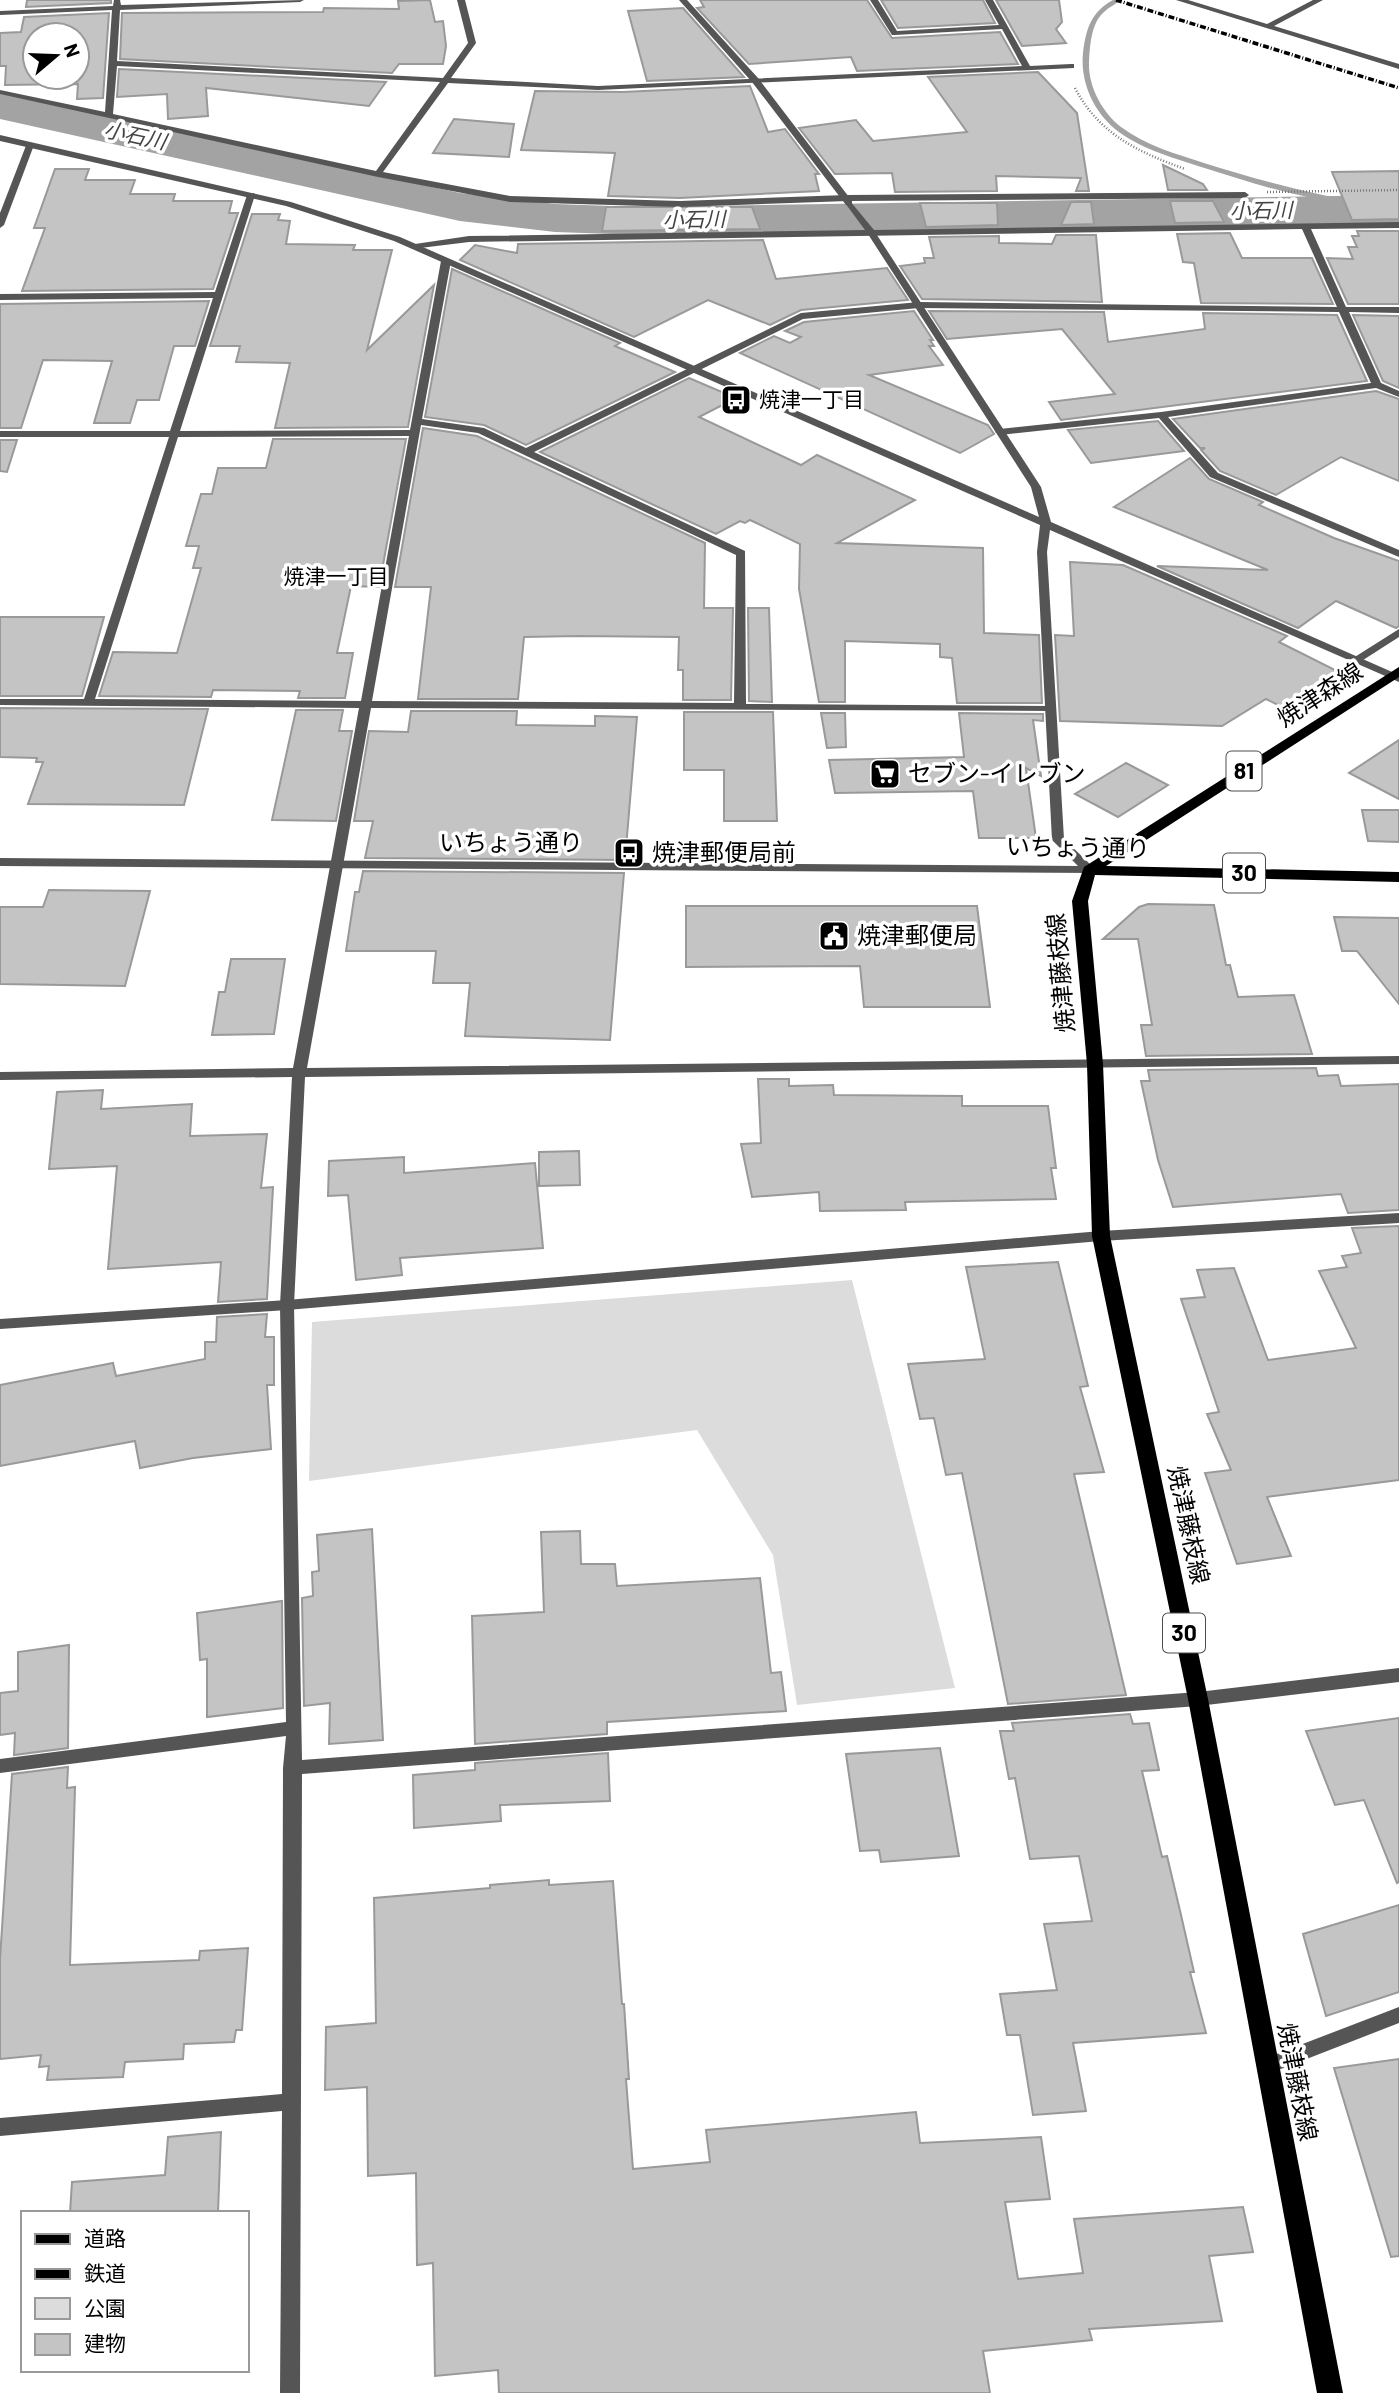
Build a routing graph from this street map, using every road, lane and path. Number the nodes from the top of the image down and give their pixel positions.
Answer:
1 (300, 0) edge
2 (461, 0) edge
3 (683, 0) edge
4 (874, 0) edge
5 (989, 0) edge
6 (1180, 0) edge
7 (1318, 0) edge
8 (117, 4) edge
9 (0, 13) edge
10 (1004, 27) junction
11 (1267, 27) junction
12 (113, 63) junction
13 (1071, 66) joint
14 (1399, 67) edge
15 (1027, 68) junction
16 (445, 80) junction
17 (755, 80) junction
18 (0, 92) edge
19 (109, 116) junction
20 (0, 138) edge
21 (30, 145) junction
22 (1190, 170) dead end
23 (378, 174) junction
24 (1399, 190) edge
25 (1267, 192) dead end
26 (251, 195) junction
27 (1245, 195) dead end
28 (848, 200) junction
29 (0, 225) edge
30 (1399, 225) edge
31 (1305, 226) junction
32 (872, 233) junction
33 (415, 247) junction
34 (446, 261) junction
35 (218, 295) junction
36 (0, 297) edge
37 (919, 305) junction
38 (1399, 310) edge
39 (1343, 311) junction
40 (694, 369) junction
41 (1377, 385) junction
42 (1399, 394) edge
43 (1161, 415) junction
44 (415, 427) junction
45 (1000, 432) junction
46 (0, 434) edge
47 (173, 434) junction
48 (528, 450) junction
49 (1046, 523) junction
50 (1399, 554) edge
51 (1399, 632) edge
52 (1356, 660) junction
53 (1396, 675) edge
54 (0, 702) edge
55 (88, 703) junction
56 (365, 703) junction
57 (740, 706) junction
58 (1050, 709) junction
59 (0, 862) edge
60 (336, 864) junction
61 (1089, 870) junction
62 (1399, 877) edge
63 (1399, 1060) edge
64 (1095, 1064) junction
65 (299, 1073) junction
66 (0, 1076) edge
67 (1399, 1218) edge
68 (1101, 1237) junction
69 (288, 1305) junction
70 (0, 1324) edge
71 (1399, 1675) edge
72 (1198, 1699) junction
73 (294, 1728) junction
74 (0, 1766) edge
75 (292, 1768) junction
76 (1399, 2015) edge
77 (1268, 2066) junction
78 (291, 2102) junction
79 (0, 2127) edge
80 (290, 2393) edge
81 (1330, 2393) edge

1 - 8 street
2 - 16 street
3 - 17 street
4 - 10 street
5 - 10 street
6 - 11 street
7 - 11 street
8 - 9 street
8 - 12 street
10 - 15 street
11 - 14 street
12 - 16 street
12 - 19 street
13 - 15 street
13 - 22 path
15 - 17 street
16 - 17 street
16 - 23 street
17 - 28 street
18 - 19 street
19 - 23 street
20 - 21 street
21 - 26 street
21 - 29 street
23 - 28 street
24 - 25 path
26 - 33 street
26 - 35 street
27 - 28 street
28 - 32 street
30 - 31 street
31 - 32 street
31 - 39 street
32 - 33 street
32 - 37 street
33 - 34 street
34 - 40 street
34 - 44 street
35 - 36 street
35 - 47 street
37 - 39 street
37 - 40 street
37 - 45 street
38 - 39 street
39 - 41 street
40 - 48 street
40 - 49 street
41 - 42 street
41 - 43 street
43 - 45 street
43 - 50 street
44 - 47 street
44 - 48 street
44 - 56 street
45 - 49 street
46 - 47 street
47 - 55 street
48 - 57 street
49 - 52 street
49 - 58 street
51 - 52 street
52 - 53 street
53 - 61 main road, 焼津森線 / 81
54 - 55 street
55 - 56 street
56 - 57 street
56 - 60 street
57 - 58 street
58 - 61 street
59 - 60 street, いちょう通り
60 - 61 street, いちょう通り
60 - 65 street
61 - 62 main road, いちょう通り / 30
61 - 64 main road, 焼津藤枝線 / 30
63 - 64 street
64 - 65 street
64 - 68 main road, 焼津藤枝線 / 30
65 - 66 street
65 - 69 street
67 - 68 street
68 - 69 street
68 - 72 main road, 焼津藤枝線 / 30
69 - 70 street
69 - 73 street
71 - 72 street
72 - 75 street
72 - 77 main road, 焼津藤枝線 / 30
73 - 74 street
73 - 75 street
75 - 78 street
76 - 77 street
77 - 81 main road, 焼津藤枝線 / 30
78 - 79 street
78 - 80 street

